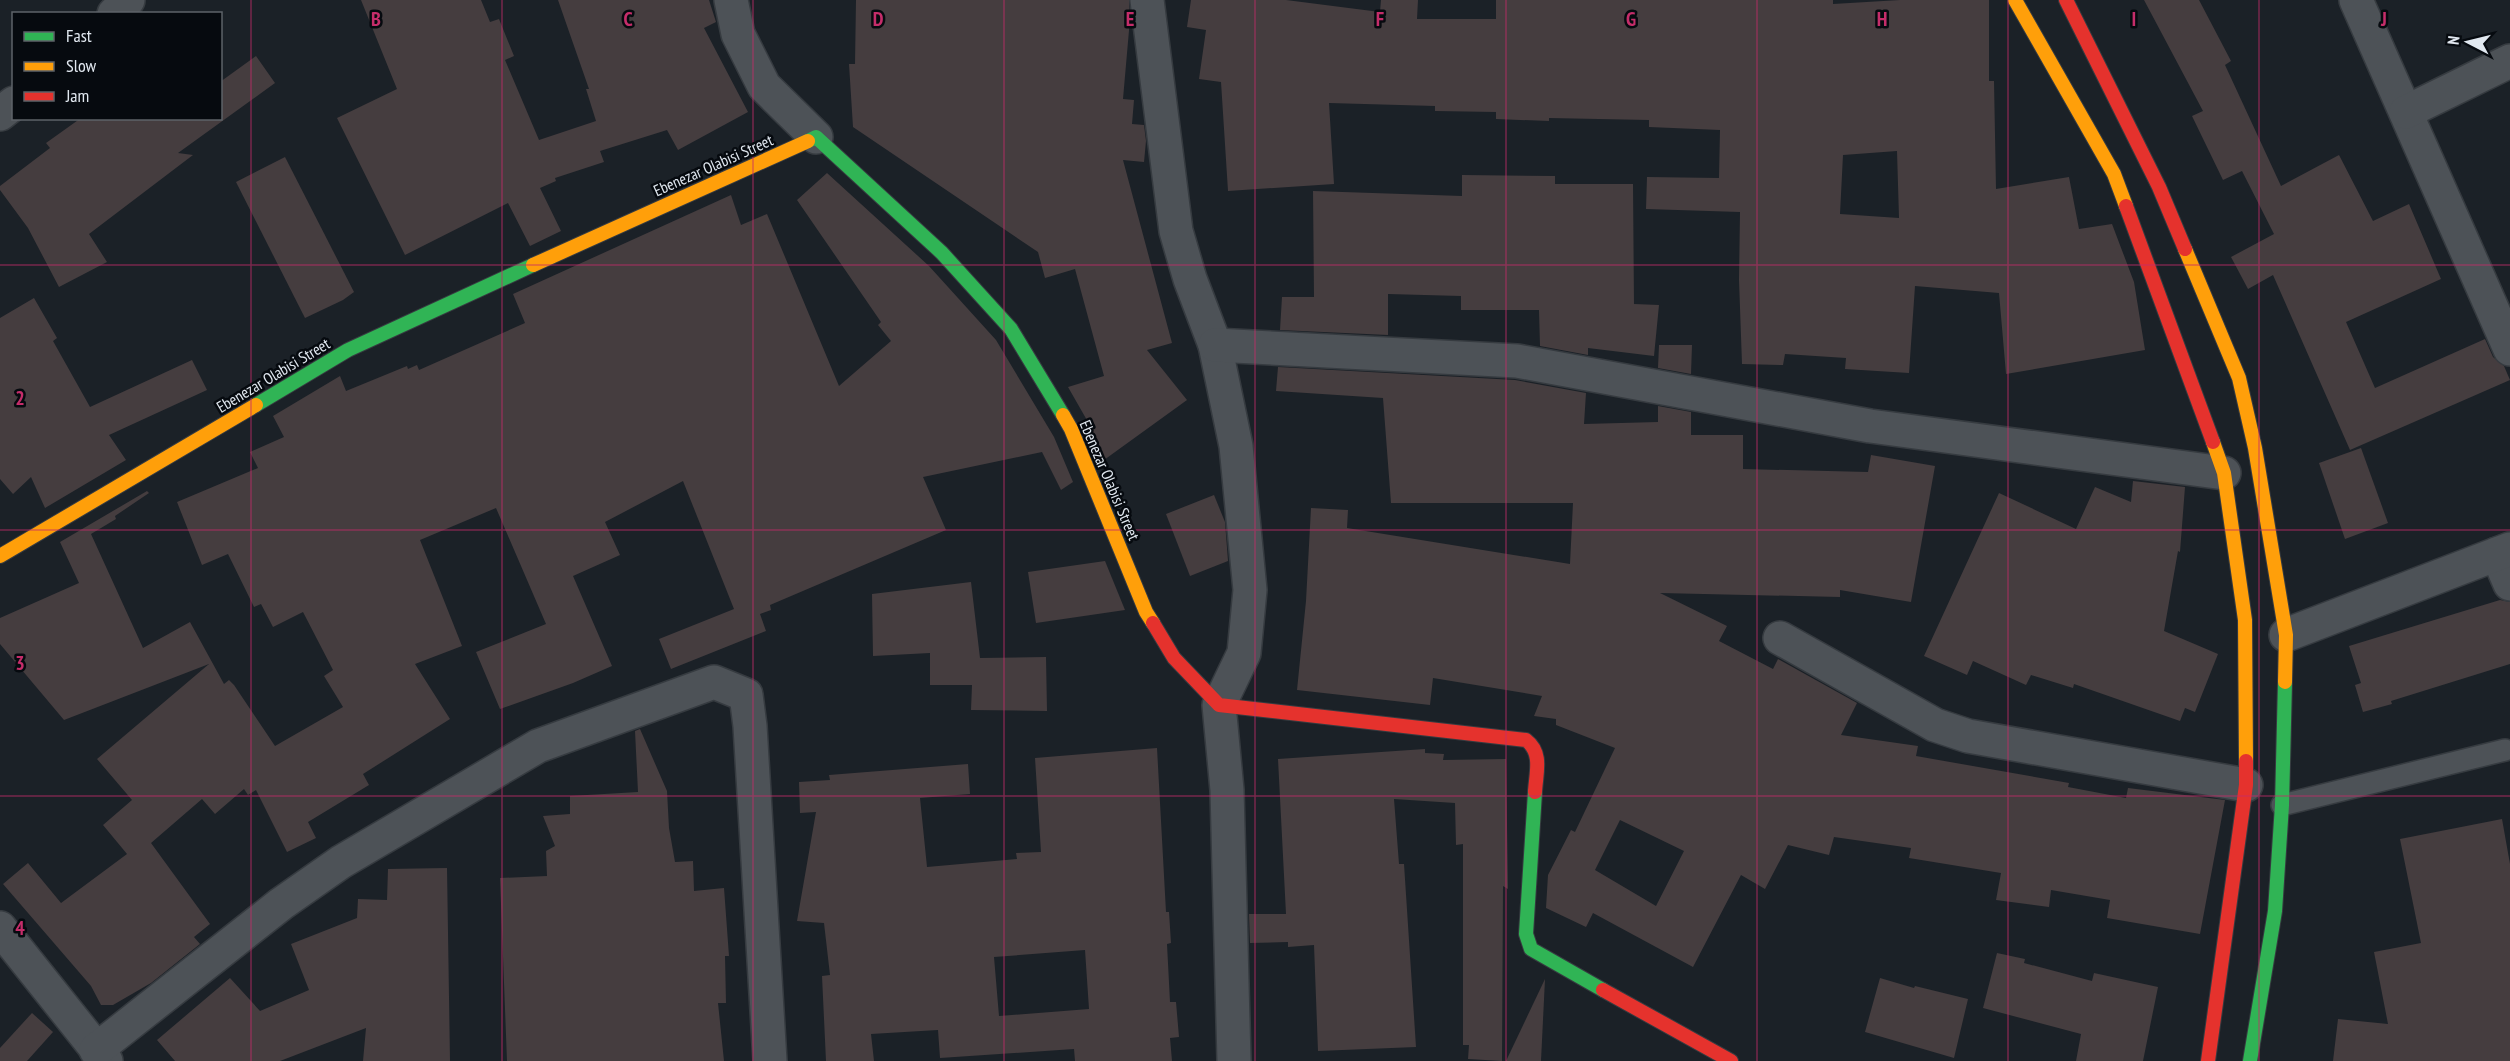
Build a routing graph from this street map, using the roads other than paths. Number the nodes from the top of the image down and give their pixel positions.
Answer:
1 (128, 0) edge
2 (730, 0) edge
3 (1148, 0) edge
4 (2015, 0) edge
5 (2066, 0) edge
6 (2356, 0) edge
7 (116, 12) edge
8 (2510, 61) edge
9 (12, 105) edge
10 (2406, 112) junction
11 (0, 114) edge
12 (816, 138) junction
13 (1215, 345) junction
14 (2510, 349) edge
15 (2224, 473) junction
16 (2504, 552) edge
17 (0, 556) edge
18 (2510, 584) edge
19 (2286, 635) junction
20 (1780, 638) dead end
21 (1218, 705) junction
22 (2505, 750) dead end
23 (2246, 785) junction
24 (2282, 805) junction
25 (0, 928) edge
26 (101, 1056) edge
27 (770, 1061) edge
28 (1234, 1061) edge
29 (1731, 1061) edge
30 (2208, 1061) edge
31 (2250, 1061) edge

1 - 7 street
2 - 12 street
3 - 13 street
4 - 15 street
5 - 19 street
6 - 10 street
8 - 10 street
9 - 11 street
10 - 14 street
12 - 17 street, Ebenezar Olabisi Street
12 - 21 street, Ebenezar Olabisi Street
13 - 15 street
13 - 21 street
15 - 23 street
16 - 18 street
16 - 19 street
19 - 24 street
20 - 23 street
21 - 28 street
21 - 29 street
22 - 24 lane
23 - 30 street
24 - 31 street
25 - 26 street
26 - 27 street

